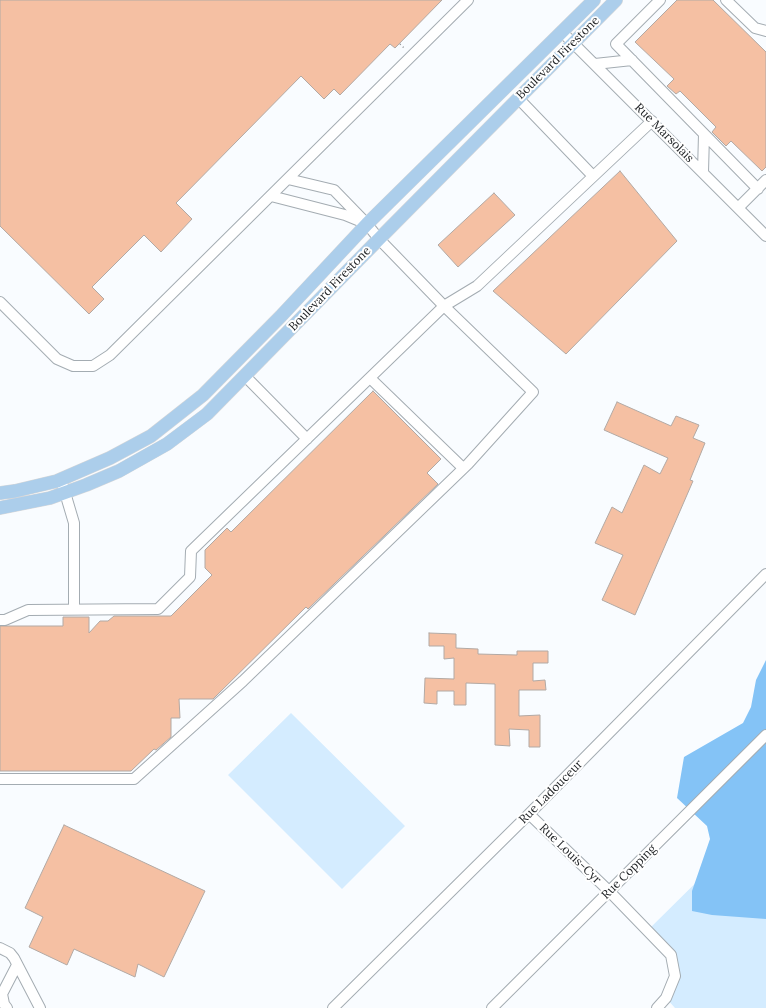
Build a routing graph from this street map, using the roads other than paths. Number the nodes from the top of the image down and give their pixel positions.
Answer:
1 (468, 0) edge
2 (594, 0) edge
3 (616, 0) edge
4 (660, 0) edge
5 (726, 0) edge
6 (766, 31) edge
7 (562, 32) junction
8 (574, 42) junction
9 (632, 60) junction
10 (596, 64) junction
11 (518, 98) junction
12 (652, 121) junction
13 (704, 134) junction
14 (703, 172) junction
15 (593, 176) junction
16 (288, 179) junction
17 (766, 180) edge
18 (758, 189) junction
19 (271, 196) junction
20 (739, 208) junction
21 (367, 224) junction
22 (766, 236) edge
23 (379, 239) junction
24 (0, 302) edge
25 (444, 306) junction
26 (245, 376) junction
27 (370, 378) junction
28 (307, 439) junction
29 (463, 468) junction
30 (61, 479) junction
31 (0, 493) edge
32 (66, 493) junction
33 (0, 508) edge
34 (766, 574) edge
35 (74, 609) junction
36 (0, 620) edge
37 (766, 735) edge
38 (0, 779) edge
39 (529, 814) junction
40 (610, 891) junction
41 (0, 948) edge
42 (17, 965) junction
43 (7, 1008) edge
44 (40, 1008) edge
45 (333, 1008) edge
46 (492, 1008) edge
47 (656, 1008) edge

1 - 16 street
2 - 7 main road, Boulevard Firestone
3 - 8 main road, Boulevard Firestone
4 - 9 street
5 - 6 street
7 - 8 street, Rue Marsolais
7 - 21 main road, Boulevard Firestone
8 - 10 street, Rue Marsolais
8 - 11 main road, Boulevard Firestone
9 - 10 street
9 - 13 street
10 - 12 street, Rue Marsolais
11 - 15 street
11 - 23 main road, Boulevard Firestone
12 - 14 street, Rue Marsolais
12 - 15 street
13 - 14 street
13 - 18 street
14 - 20 street, Rue Marsolais
15 - 25 street
16 - 19 street
16 - 21 street
17 - 18 street
18 - 20 street
19 - 21 street
19 - 24 street
20 - 22 street, Rue Marsolais
21 - 23 street
21 - 30 main road, Boulevard Firestone
23 - 25 street
23 - 26 main road, Boulevard Firestone
25 - 27 street
25 - 29 street
26 - 28 street
26 - 32 main road, Boulevard Firestone
27 - 28 street
27 - 29 street
28 - 35 street
29 - 38 street
30 - 31 main road, Boulevard Firestone
30 - 32 street
32 - 33 main road, Boulevard Firestone
32 - 35 street
34 - 39 street, Rue Ladouceur
35 - 36 street
37 - 40 street, Rue Copping
39 - 40 street, Rue Louis-Cyr
39 - 45 street, Rue Ladouceur
40 - 46 street, Rue Copping
40 - 47 street, Rue Louis-Cyr
41 - 42 street
42 - 43 street
42 - 44 street

